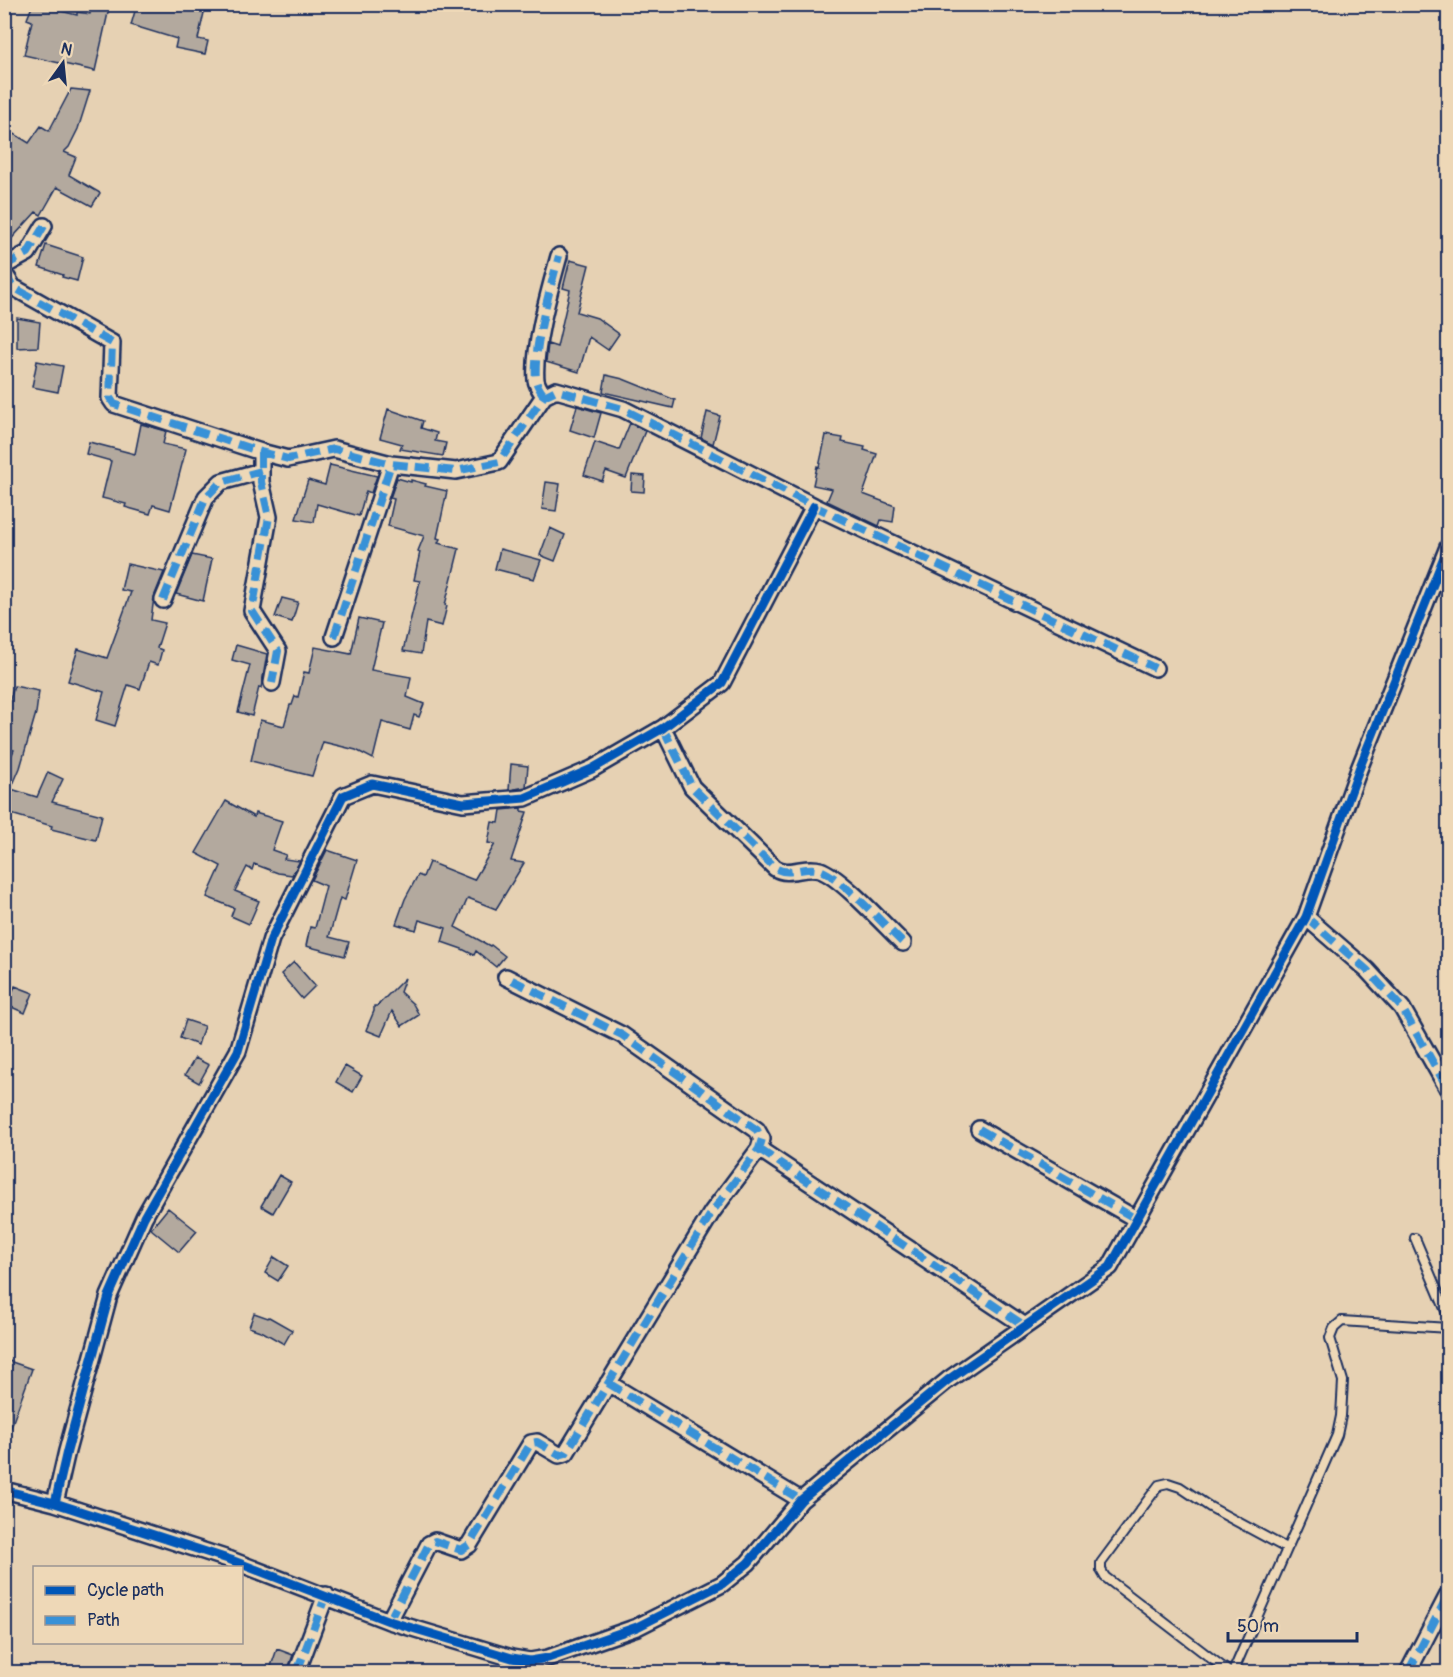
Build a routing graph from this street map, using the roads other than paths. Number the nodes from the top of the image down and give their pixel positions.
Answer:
1 (44, 226) dead end
2 (559, 256) dead end
3 (4, 266) edge
4 (4, 273) edge
5 (544, 396) junction
6 (261, 452) junction
7 (391, 464) junction
8 (261, 471) junction
9 (814, 506) junction
10 (1449, 548) edge
11 (163, 600) dead end
12 (334, 637) dead end
13 (1155, 668) dead end
14 (272, 684) dead end
15 (663, 728) junction
16 (1306, 917) junction
17 (903, 943) dead end
18 (506, 977) dead end
19 (1449, 1089) edge
20 (979, 1129) dead end
21 (759, 1149) junction
22 (1136, 1219) junction
23 (1415, 1238) dead end
24 (1449, 1316) edge
25 (1025, 1326) junction
26 (1449, 1328) edge
27 (608, 1383) junction
28 (4, 1491) edge
29 (801, 1500) junction
30 (55, 1503) junction
31 (1286, 1548) junction
32 (326, 1595) junction
33 (1449, 1595) edge
34 (389, 1621) junction
35 (297, 1672) edge
36 (1231, 1672) edge
37 (1408, 1672) edge

1 - 3 street
2 - 5 street
4 - 6 street
5 - 7 street
5 - 9 street
6 - 7 street
6 - 8 street
7 - 12 street
8 - 11 street
8 - 14 street
9 - 13 street
9 - 15 street
10 - 16 street
15 - 17 street
15 - 30 street
16 - 19 street
16 - 22 street
18 - 21 street
20 - 22 street
21 - 25 street
21 - 27 street
22 - 25 street
23 - 24 lane
25 - 29 street
26 - 31 lane
27 - 29 street
27 - 34 street
28 - 30 street
29 - 34 street
30 - 32 street
31 - 36 lane
31 - 36 lane
32 - 34 street
32 - 35 street
33 - 37 street

